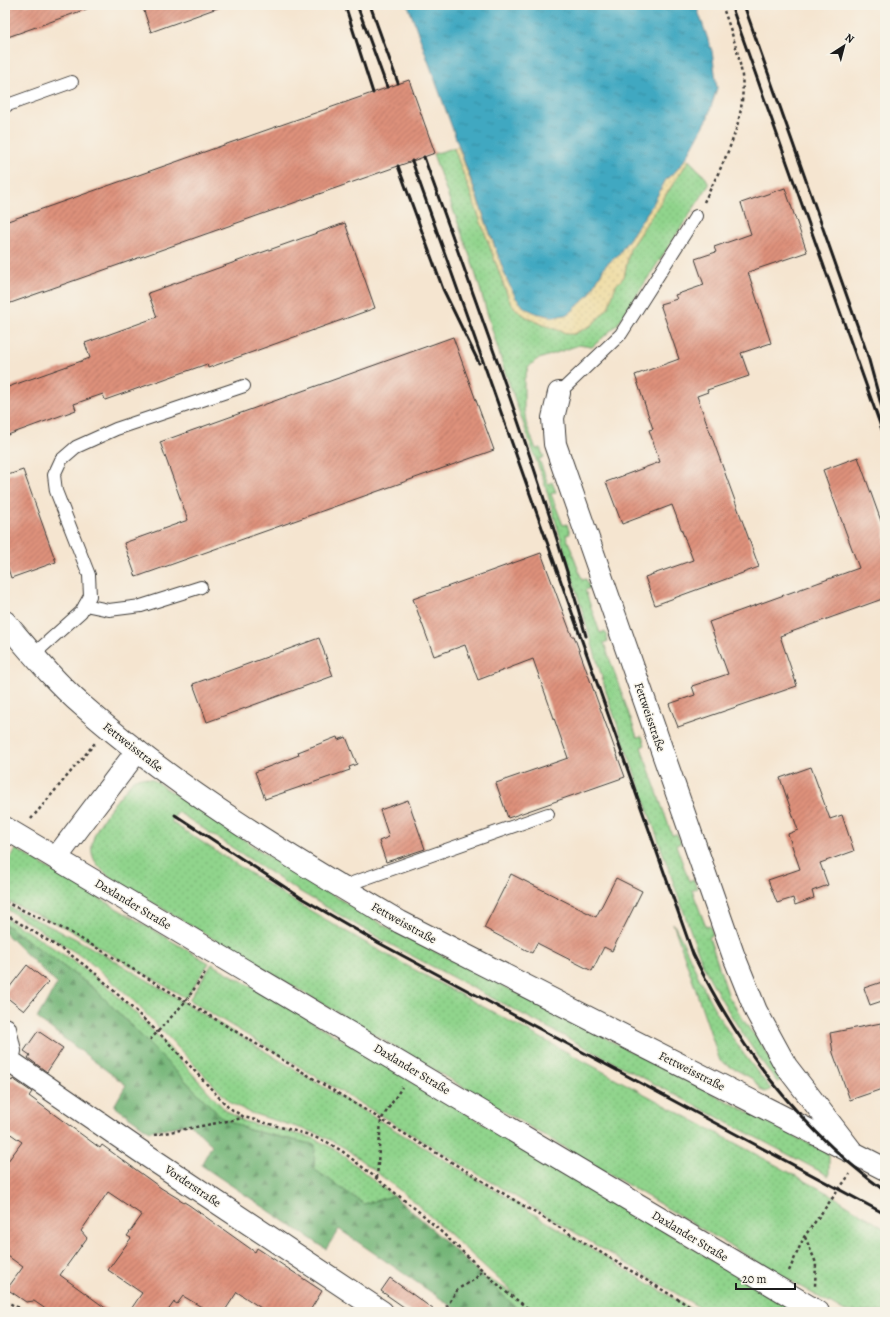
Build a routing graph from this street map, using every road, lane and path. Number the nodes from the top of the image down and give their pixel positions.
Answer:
1 (722, 5) edge
2 (72, 82) dead end
3 (5, 106) edge
4 (696, 216) joint
5 (244, 386) dead end
6 (559, 393) joint
7 (201, 587) dead end
8 (85, 605) junction
9 (5, 622) edge
10 (33, 655) junction
11 (108, 727) junction
12 (137, 751) junction
13 (548, 814) dead end
14 (12, 832) edge
15 (56, 858) junction
16 (341, 887) junction
17 (5, 902) edge
18 (5, 914) edge
19 (217, 954) junction
20 (186, 1001) junction
21 (5, 1029) edge
22 (158, 1032) junction
23 (150, 1040) dead end
24 (5, 1058) edge
25 (413, 1070) junction
26 (244, 1118) junction
27 (381, 1120) junction
28 (138, 1150) junction
29 (857, 1155) junction
30 (885, 1169) edge
31 (377, 1178) junction
32 (804, 1237) junction
33 (483, 1270) junction
34 (781, 1290) junction
35 (5, 1301) edge
36 (815, 1310) edge
37 (27, 1312) edge
38 (382, 1312) edge
39 (443, 1312) edge
40 (533, 1312) edge
41 (699, 1312) edge

1 - 4 path
2 - 3 lane
4 - 6 lane
5 - 8 lane
6 - 29 street, Fettweisstraße
7 - 8 lane
8 - 10 lane
9 - 10 street, Fettweisstraße
10 - 11 street, Fettweisstraße
11 - 12 street, Fettweisstraße
11 - 14 path
12 - 15 street
12 - 16 street, Fettweisstraße
13 - 16 lane
14 - 15 street, Daxlander Straße
15 - 19 street, Daxlander Straße
16 - 29 street, Fettweisstraße
17 - 20 path
18 - 22 path
19 - 20 path
19 - 25 street, Daxlander Straße
20 - 22 path
20 - 27 path
21 - 24 street
22 - 23 path
22 - 26 path
24 - 28 street, Vorderstraße
25 - 27 path
25 - 34 street, Daxlander Straße
26 - 28 path
26 - 31 path
27 - 31 path
27 - 41 path
28 - 38 street, Vorderstraße
29 - 30 street, Fettweisstraße
29 - 32 path
31 - 33 path
32 - 34 path
32 - 36 path
33 - 39 path
33 - 40 path
34 - 36 street, Daxlander Straße
35 - 37 path

